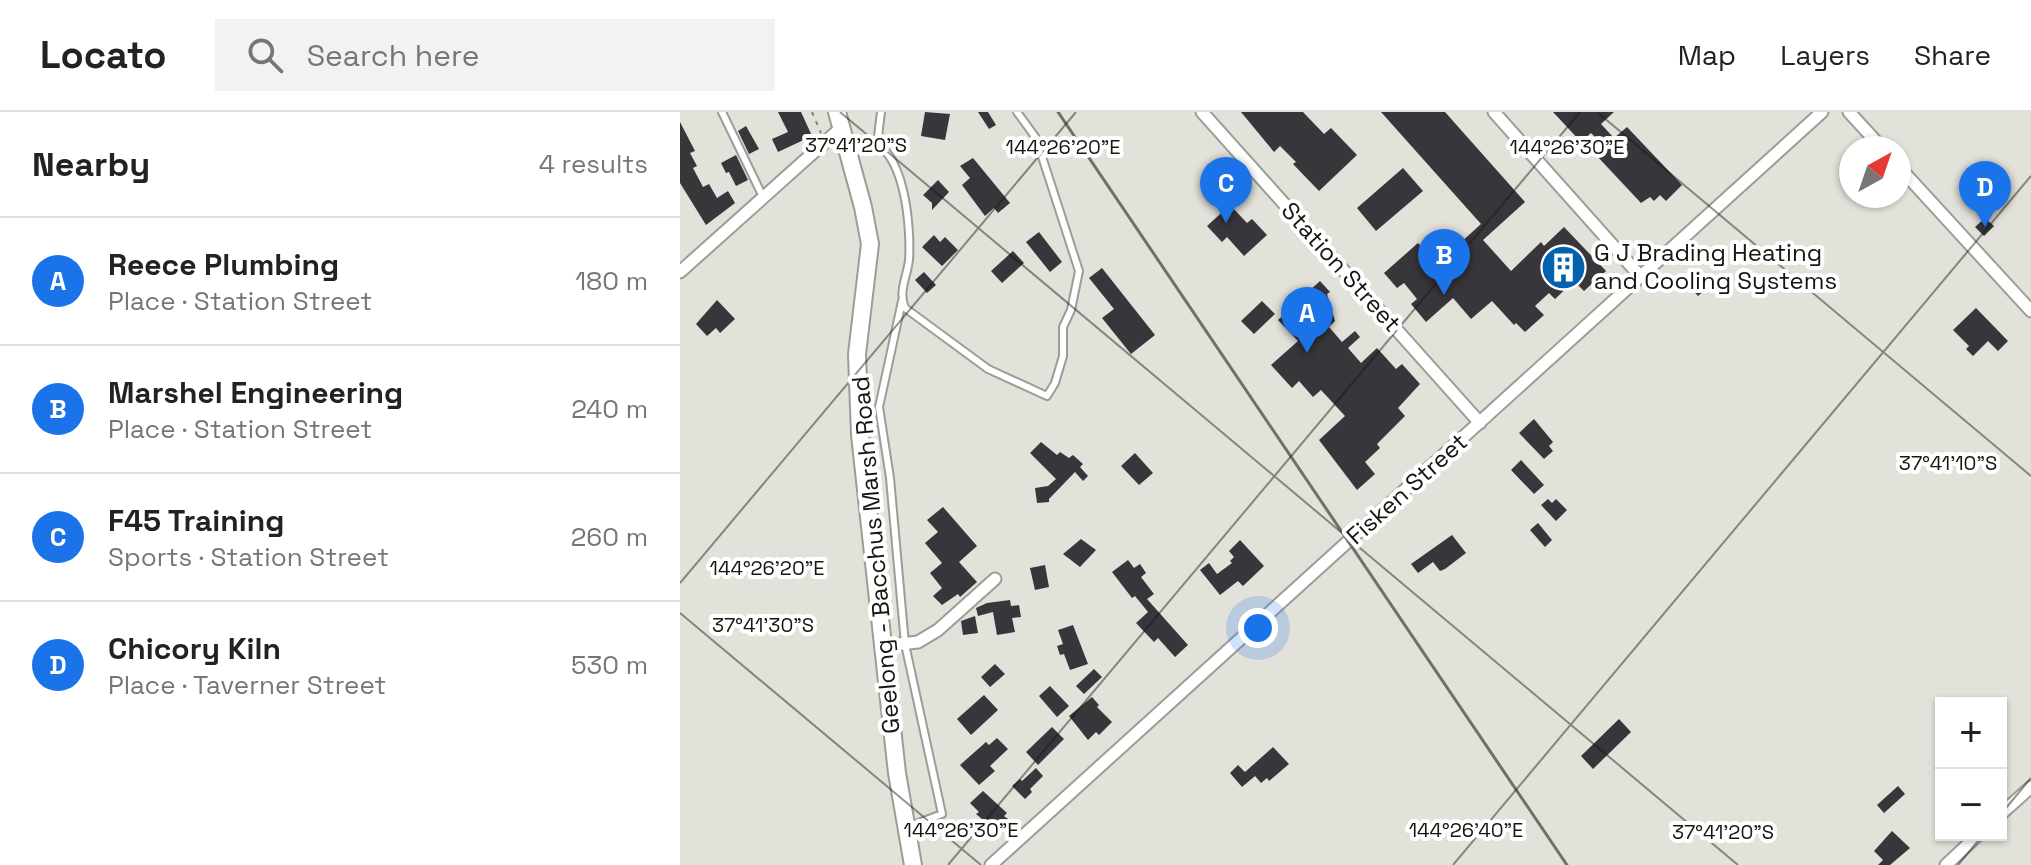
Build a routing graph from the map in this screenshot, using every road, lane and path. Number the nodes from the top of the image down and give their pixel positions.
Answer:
1 (722, 112) edge
2 (812, 112) edge
3 (881, 112) edge
4 (1017, 112) edge
5 (1202, 112) edge
6 (1494, 112) edge
7 (1822, 112) edge
8 (1849, 112) edge
9 (840, 119) edge
10 (1871, 136) edge
11 (824, 143) junction
12 (847, 143) junction
13 (877, 145) junction
14 (1911, 180) edge
15 (763, 197) junction
16 (680, 272) edge
17 (1641, 277) junction
18 (902, 301) junction
19 (2031, 311) edge
20 (1480, 423) junction
21 (995, 579) dead end
22 (905, 644) junction
23 (882, 646) junction
24 (2031, 787) edge
25 (2007, 809) edge
26 (906, 827) junction
27 (1972, 841) edge
28 (913, 865) edge
29 (991, 865) edge
30 (1946, 865) edge

1 - 15 lane
2 - 11 path
3 - 13 lane
4 - 18 lane
5 - 20 street, Station Street
6 - 17 street
7 - 17 street, Fisken Street
8 - 10 street
9 - 11 street
9 - 12 main road, Geelong - Bacchus Marsh Road
11 - 15 street
12 - 13 lane
12 - 23 main road, Geelong - Bacchus Marsh Road
13 - 18 lane
14 - 19 street
15 - 16 street
17 - 20 street, Fisken Street
18 - 22 lane
20 - 29 street, Fisken Street
21 - 22 street
22 - 23 street
22 - 26 lane
23 - 26 main road, Geelong - Bacchus Marsh Road
24 - 25 street
26 - 28 main road, Geelong - Bacchus Marsh Road
27 - 30 street

